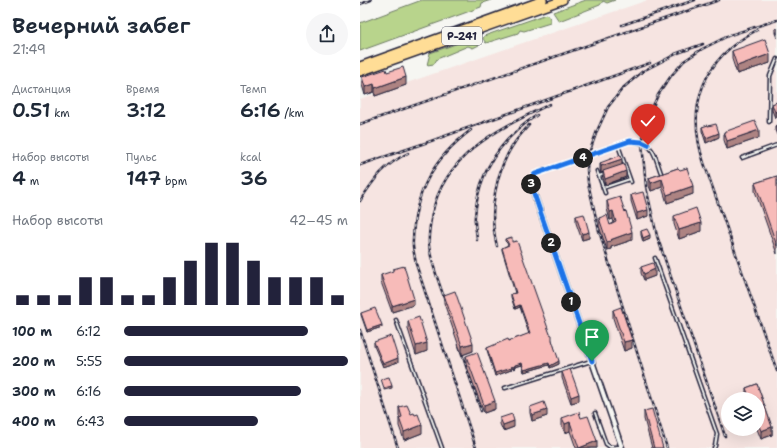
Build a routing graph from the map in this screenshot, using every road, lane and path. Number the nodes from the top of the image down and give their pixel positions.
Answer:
1 (543, 0) edge
2 (563, 0) edge
3 (777, 59) edge
4 (360, 66) edge
5 (360, 72) edge
6 (769, 122) dead end
7 (618, 145) junction
8 (777, 145) edge
9 (742, 158) dead end
10 (626, 167) junction
11 (619, 169) edge
12 (597, 171) dead end
13 (660, 173) edge
14 (606, 174) edge
15 (599, 176) junction
16 (630, 179) junction
17 (631, 182) dead end
18 (531, 185) joint
19 (603, 188) junction
20 (604, 194) dead end
21 (655, 258) dead end
22 (396, 320) dead end
23 (592, 361) junction
24 (505, 388) dead end
25 (595, 413) dead end
26 (442, 448) edge
27 (622, 448) edge
28 (714, 448) edge

1 - 4 highway, Р-241
2 - 5 highway, Р-241
3 - 6 lane
7 - 10 lane
7 - 13 lane
7 - 18 lane
8 - 9 lane
10 - 11 lane
10 - 16 lane
12 - 15 lane
14 - 15 lane
15 - 19 lane
16 - 17 lane
16 - 19 lane
18 - 23 street
19 - 20 lane
21 - 28 lane
22 - 26 lane
23 - 24 lane
23 - 27 street
25 - 27 lane

